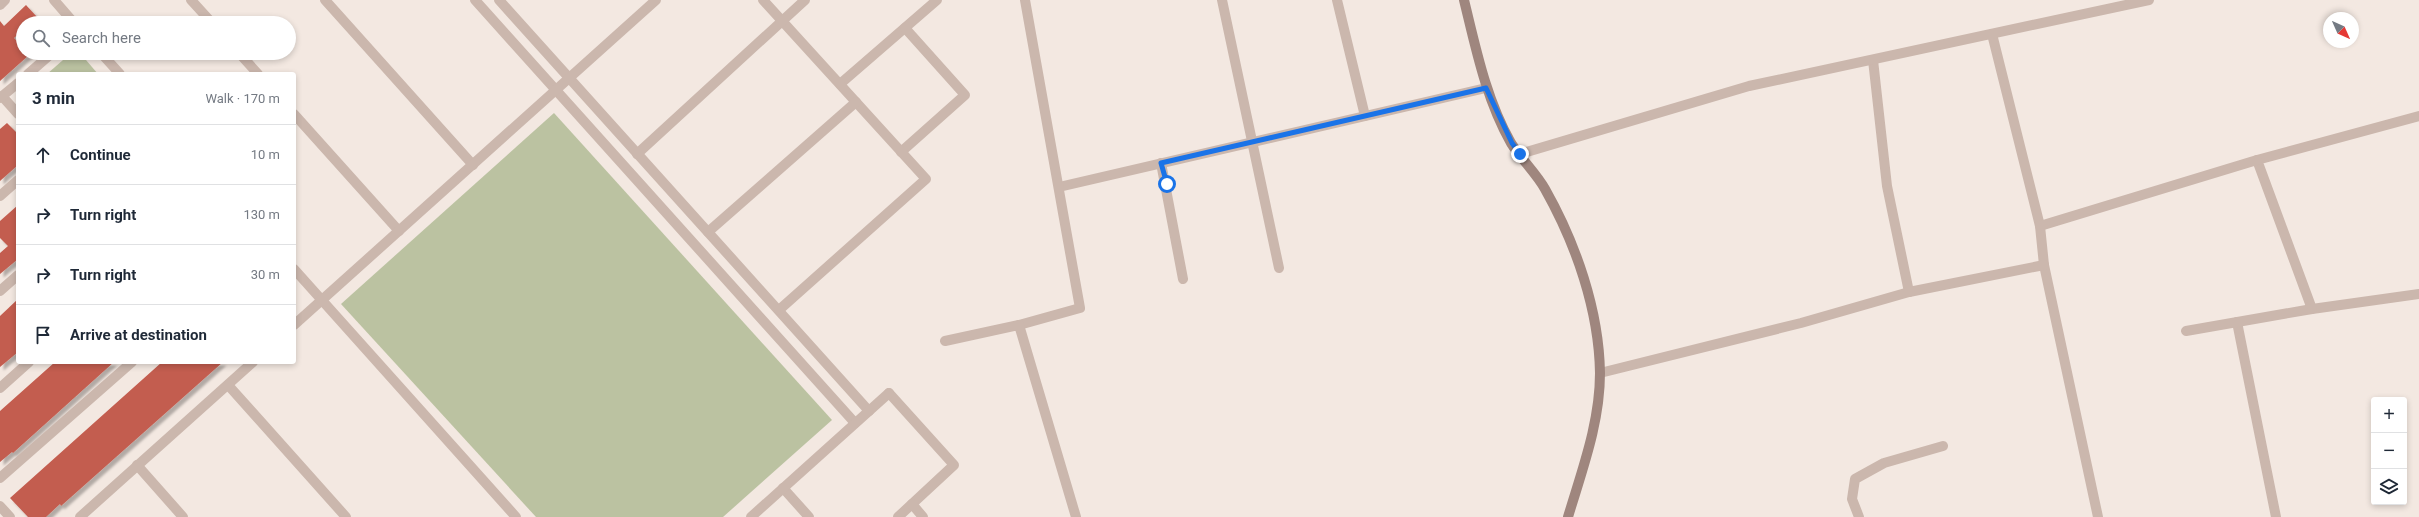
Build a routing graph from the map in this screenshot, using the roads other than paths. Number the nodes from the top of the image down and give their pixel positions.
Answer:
1 (6, 0) edge
2 (54, 0) edge
3 (191, 0) edge
4 (325, 0) edge
5 (475, 0) edge
6 (499, 0) edge
7 (656, 0) edge
8 (763, 0) edge
9 (806, 0) edge
10 (937, 0) edge
11 (1025, 0) edge
12 (1222, 0) edge
13 (1337, 0) edge
14 (1464, 0) edge
15 (2149, 0) edge
16 (0, 5) edge
17 (68, 16) edge
18 (206, 16) edge
19 (782, 21) junction
20 (905, 28) junction
21 (1992, 34) junction
22 (44, 60) edge
23 (107, 60) edge
24 (245, 60) edge
25 (1873, 60) junction
26 (30, 72) edge
27 (118, 72) edge
28 (256, 72) edge
29 (569, 78) junction
30 (840, 84) junction
31 (16, 85) edge
32 (1486, 88) junction
33 (556, 90) junction
34 (1, 97) edge
35 (856, 102) junction
36 (16, 112) edge
37 (296, 116) edge
38 (1365, 116) junction
39 (2419, 116) edge
40 (1252, 142) junction
41 (901, 152) junction
42 (637, 154) junction
43 (1520, 154) junction
44 (2257, 160) junction
45 (1161, 163) junction
46 (473, 165) junction
47 (16, 182) edge
48 (1059, 187) junction
49 (0, 196) edge
50 (2040, 226) junction
51 (399, 230) junction
52 (708, 232) junction
53 (2044, 265) junction
54 (1279, 268) dead end
55 (296, 271) edge
56 (16, 277) edge
57 (1183, 279) dead end
58 (0, 291) edge
59 (1909, 292) junction
60 (2419, 294) edge
61 (322, 300) junction
62 (2312, 308) junction
63 (778, 310) junction
64 (2237, 322) junction
65 (296, 323) edge
66 (1019, 325) junction
67 (2186, 331) dead end
68 (945, 341) dead end
69 (27, 364) edge
70 (130, 364) edge
71 (251, 364) edge
72 (1600, 373) junction
73 (228, 385) junction
74 (0, 388) edge
75 (869, 411) junction
76 (855, 423) junction
77 (1943, 446) dead end
78 (137, 465) junction
79 (0, 478) edge
80 (783, 488) junction
81 (912, 504) junction
82 (0, 506) edge
83 (10, 517) edge
84 (80, 517) edge
85 (183, 517) edge
86 (346, 517) edge
87 (516, 517) edge
88 (751, 517) edge
89 (809, 517) edge
90 (898, 517) edge
91 (923, 517) edge
92 (1076, 517) edge
93 (1568, 517) edge
94 (1859, 517) edge
95 (2098, 517) edge
96 (2276, 517) edge

1 - 16 street
2 - 17 street
3 - 18 street
4 - 46 street
5 - 33 street
6 - 29 street
7 - 29 street
8 - 19 street
9 - 19 street
10 - 20 street
11 - 48 street
12 - 40 street
13 - 38 street
14 - 32 street
15 - 21 street
19 - 30 street
19 - 42 street
20 - 30 street
20 - 41 street
21 - 25 street
21 - 50 street
22 - 26 street
23 - 27 street
24 - 28 street
25 - 43 street
25 - 59 street
29 - 33 street
29 - 42 street
30 - 35 street
31 - 34 street
32 - 38 street
32 - 43 street
33 - 46 street
33 - 76 street
34 - 36 street
35 - 41 street
35 - 52 street
37 - 51 street
38 - 40 street
39 - 44 street
40 - 45 street
40 - 54 street
41 - 63 street
42 - 52 street
43 - 72 street
44 - 50 street
44 - 62 street
45 - 48 street
45 - 57 street
46 - 51 street
47 - 49 street
48 - 66 street
50 - 53 street
51 - 61 street
52 - 63 street
53 - 59 street
53 - 95 street
55 - 61 street
56 - 58 street
59 - 72 street
60 - 62 street
61 - 65 street
61 - 87 street
62 - 64 street
63 - 75 street
64 - 67 street
64 - 96 street
66 - 68 street
66 - 92 street
69 - 74 street
70 - 79 street
71 - 73 street
72 - 93 street
73 - 78 street
73 - 86 street
75 - 76 street
75 - 81 street
76 - 80 street
77 - 94 street
78 - 84 street
78 - 85 street
80 - 88 street
80 - 89 street
81 - 90 street
81 - 91 street
82 - 83 street

